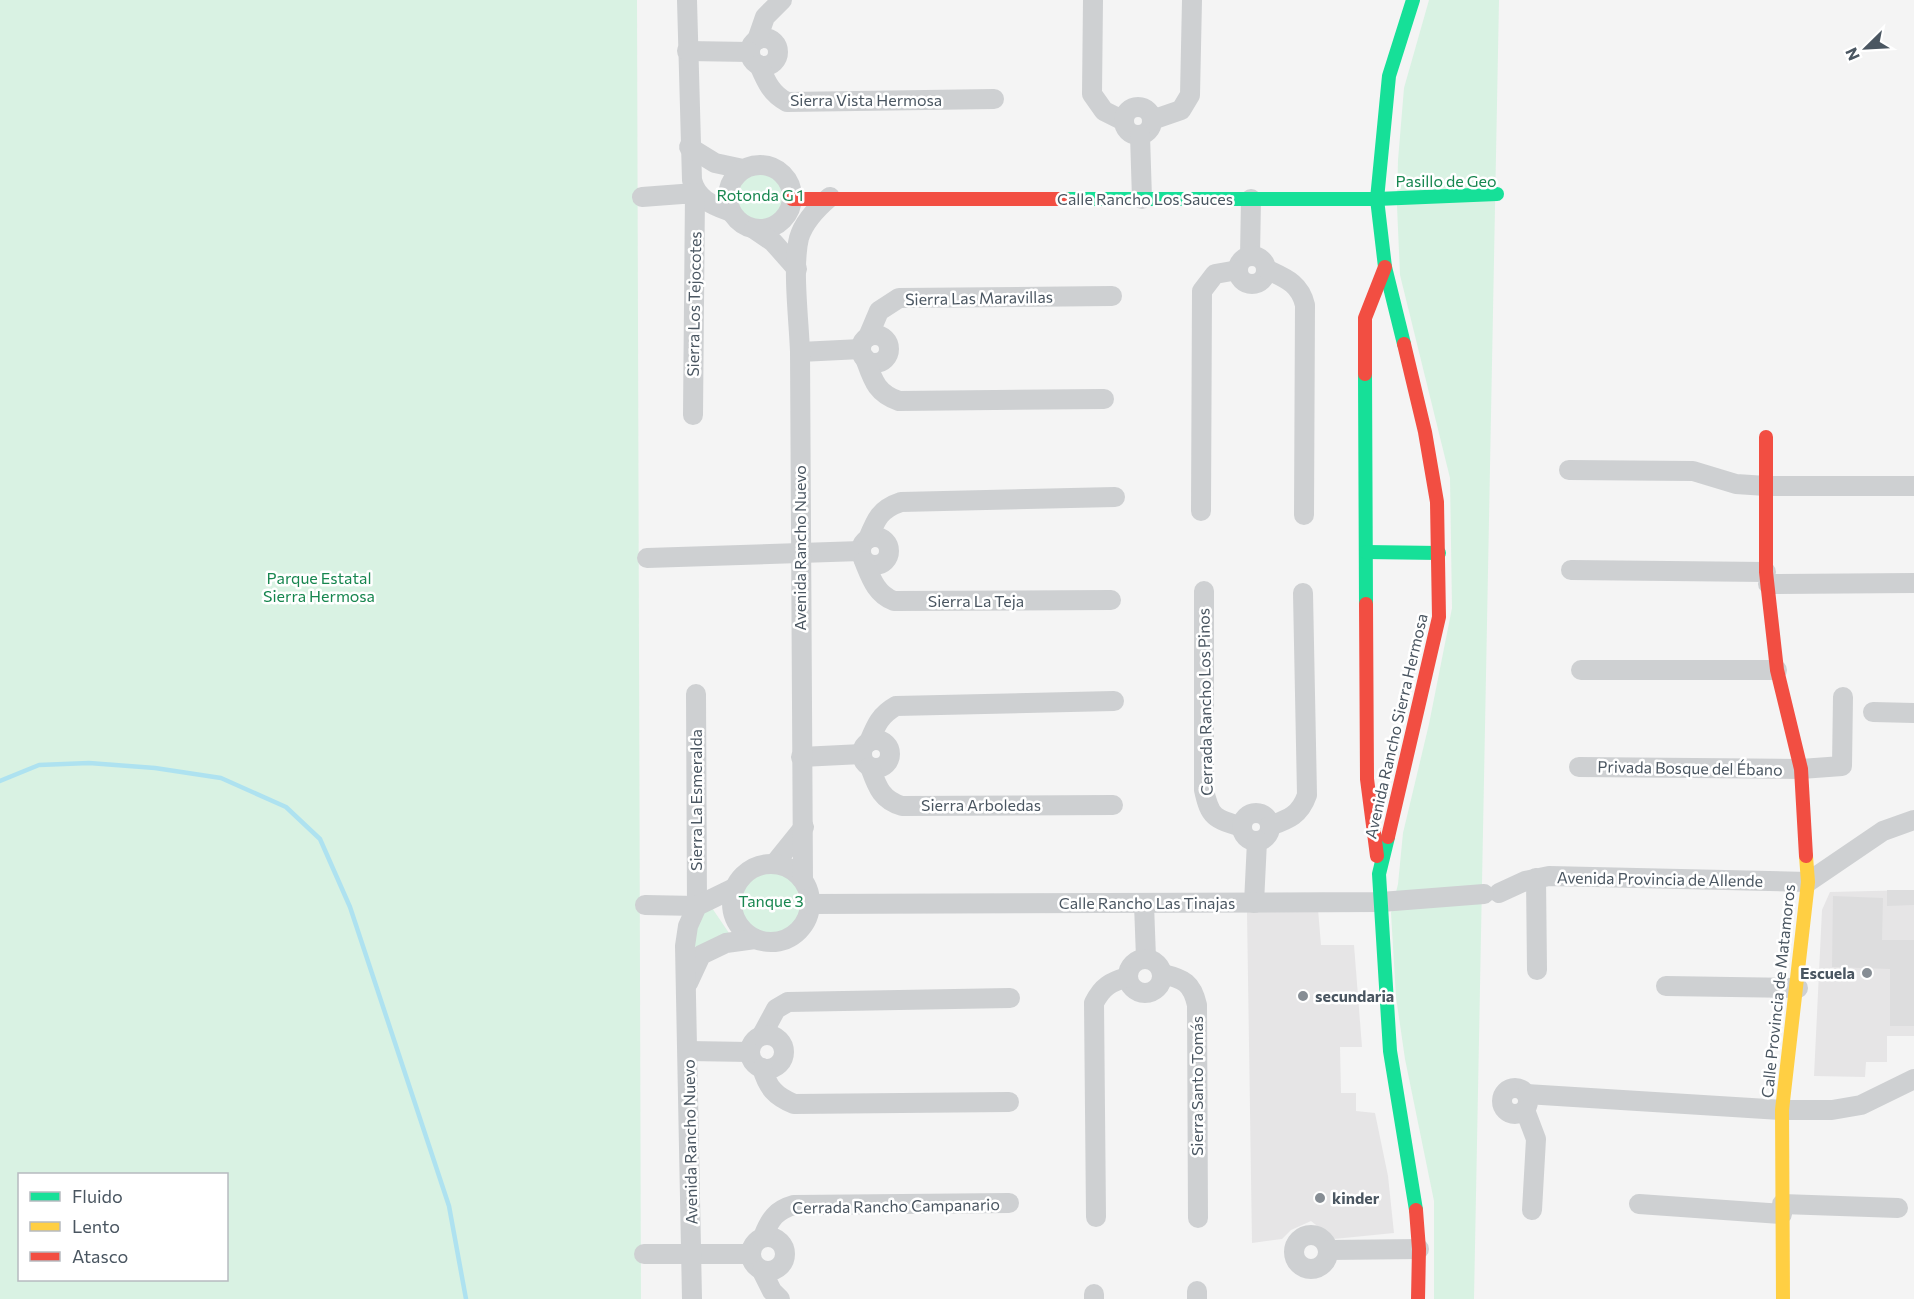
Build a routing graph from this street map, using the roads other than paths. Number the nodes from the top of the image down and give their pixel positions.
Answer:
1 (687, 0) edge
2 (782, 0) edge
3 (1093, 0) edge
4 (1192, 0) edge
5 (1413, 0) edge
6 (687, 51) junction
7 (755, 52) junction
8 (994, 99) dead end
9 (1146, 128) junction
10 (689, 147) junction
11 (743, 169) junction
12 (696, 193) junction
13 (1497, 194) dead end
14 (830, 197) junction
15 (642, 198) dead end
16 (1142, 199) junction
17 (1251, 199) junction
18 (1377, 199) junction
19 (790, 206) junction
20 (731, 212) junction
21 (754, 229) junction
22 (799, 238) junction
23 (1244, 263) junction
24 (1385, 267) junction
25 (797, 269) junction
26 (1112, 297) dead end
27 (865, 348) junction
28 (800, 352) junction
29 (1104, 399) dead end
30 (693, 415) dead end
31 (1766, 437) dead end
32 (1569, 470) dead end
33 (1767, 486) junction
34 (1914, 486) edge
35 (1115, 497) dead end
36 (1201, 511) dead end
37 (1304, 515) dead end
38 (864, 550) junction
39 (1366, 552) junction
40 (1438, 553) junction
41 (800, 554) junction
42 (647, 558) dead end
43 (1571, 570) dead end
44 (1767, 578) junction
45 (1914, 583) edge
46 (1204, 591) dead end
47 (1303, 593) dead end
48 (1111, 600) dead end
49 (1581, 670) dead end
50 (1777, 670) junction
51 (696, 694) dead end
52 (1843, 697) dead end
53 (1114, 701) dead end
54 (1873, 712) dead end
55 (1914, 713) edge
56 (867, 754) junction
57 (801, 758) junction
58 (1579, 767) dead end
59 (1800, 769) junction
60 (1113, 805) dead end
61 (1914, 819) edge
62 (804, 827) junction
63 (1264, 834) junction
64 (775, 864) junction
65 (1379, 874) junction
66 (1536, 878) junction
67 (802, 880) junction
68 (1808, 882) junction
69 (734, 888) junction
70 (1491, 893) joint
71 (1381, 902) junction
72 (1254, 903) junction
73 (645, 904) dead end
74 (810, 904) junction
75 (1144, 904) junction
76 (697, 906) junction
77 (755, 939) junction
78 (1146, 958) junction
79 (1537, 970) dead end
80 (1163, 974) junction
81 (1128, 976) junction
82 (687, 985) junction
83 (1666, 986) dead end
84 (1798, 988) junction
85 (1010, 998) dead end
86 (762, 1035) junction
87 (688, 1051) junction
88 (756, 1060) junction
89 (1914, 1079) edge
90 (1009, 1102) dead end
91 (1782, 1110) junction
92 (1009, 1203) dead end
93 (1639, 1204) dead end
94 (1898, 1208) dead end
95 (1782, 1209) junction
96 (1532, 1210) dead end
97 (1096, 1217) dead end
98 (1198, 1218) dead end
99 (763, 1237) junction
100 (1419, 1249) junction
101 (1329, 1250) dead end
102 (644, 1254) dead end
103 (692, 1254) junction
104 (750, 1254) junction
105 (762, 1271) junction
106 (692, 1299) edge
107 (780, 1299) edge
108 (1418, 1299) edge
109 (1783, 1299) edge

1 - 6 street
2 - 7 street
3 - 9 street
4 - 9 street
5 - 18 street, Avenida Rancho Sierra Hermosa
6 - 7 street
6 - 10 street
7 - 8 street, Sierra Vista Hermosa
9 - 16 street
10 - 11 street
10 - 12 street, Sierra Los Tejocotes
11 - 19 street
11 - 20 street
12 - 15 street
12 - 20 street
12 - 30 street, Sierra Los Tejocotes
13 - 18 street, Calle Rancho Los Sauces
14 - 16 street, Calle Rancho Los Sauces
14 - 19 street, Calle Rancho Los Sauces
14 - 22 street
16 - 17 street, Calle Rancho Los Sauces
17 - 18 street, Calle Rancho Los Sauces
17 - 23 street
18 - 24 street, Avenida Rancho Sierra Hermosa
19 - 21 street
19 - 22 street
20 - 21 street
21 - 25 street
22 - 25 street, Avenida Rancho Nuevo
23 - 36 street
23 - 37 street
24 - 39 street, Avenida Rancho Sierra Hermosa
24 - 40 street, Avenida Rancho Sierra Hermosa
25 - 28 street, Avenida Rancho Nuevo
26 - 27 street, Sierra Las Maravillas
27 - 28 street
27 - 29 street
28 - 41 street, Avenida Rancho Nuevo
31 - 33 street, Calle Provincia de Matamoros
32 - 33 street
33 - 34 street
33 - 44 street, Calle Provincia de Matamoros
35 - 38 street
38 - 41 street
38 - 48 street, Sierra La Teja
39 - 40 street
39 - 65 street, Avenida Rancho Sierra Hermosa
40 - 65 street, Avenida Rancho Sierra Hermosa
41 - 42 street
41 - 57 street, Avenida Rancho Nuevo
43 - 44 street
44 - 45 street
44 - 50 street, Calle Provincia de Matamoros
46 - 63 street, Cerrada Rancho Los Pinos
47 - 63 street
49 - 50 street
50 - 59 street, Calle Provincia de Matamoros
51 - 76 street, Sierra La Esmeralda
52 - 59 street, Privada Bosque del Ébano
53 - 56 street
54 - 55 street
56 - 57 street
56 - 60 street, Sierra Arboledas
57 - 62 street, Avenida Rancho Nuevo
58 - 59 street, Privada Bosque del Ébano
59 - 68 street, Calle Provincia de Matamoros
61 - 68 street
62 - 64 street
62 - 67 street, Avenida Rancho Nuevo
63 - 72 street
64 - 67 street
64 - 69 street
65 - 71 street, Avenida Rancho Sierra Hermosa
66 - 68 street, Avenida Provincia de Allende
66 - 70 street, Avenida Provincia de Allende
66 - 79 street
67 - 74 street
68 - 84 street, Calle Provincia de Matamoros
69 - 76 street
69 - 77 street
70 - 71 street, Calle Rancho Las Tinajas
71 - 72 street, Calle Rancho Las Tinajas
71 - 100 street, Avenida Rancho Sierra Hermosa
72 - 75 street, Calle Rancho Las Tinajas
73 - 76 street
74 - 75 street, Calle Rancho Las Tinajas
74 - 77 street
75 - 78 street
76 - 82 street, Avenida Rancho Nuevo
77 - 82 street
78 - 80 street, Sierra Santo Tomás
78 - 81 street
80 - 81 street
80 - 98 street, Sierra Santo Tomás
81 - 97 street
82 - 87 street, Avenida Rancho Nuevo
83 - 84 street
84 - 91 street, Calle Provincia de Matamoros
85 - 86 street
86 - 88 street
86 - 88 street
87 - 88 street
87 - 103 street, Avenida Rancho Nuevo
88 - 90 street
89 - 91 street
91 - 95 street, Calle Provincia de Matamoros
91 - 96 street
92 - 99 street, Cerrada Rancho Campanario
93 - 95 street
94 - 95 street
95 - 109 street, Calle Provincia de Matamoros
99 - 104 street
99 - 105 street
100 - 101 street
100 - 108 street, Avenida Rancho Sierra Hermosa
102 - 103 street
103 - 104 street
103 - 106 street, Avenida Rancho Nuevo
104 - 105 street
105 - 107 street

